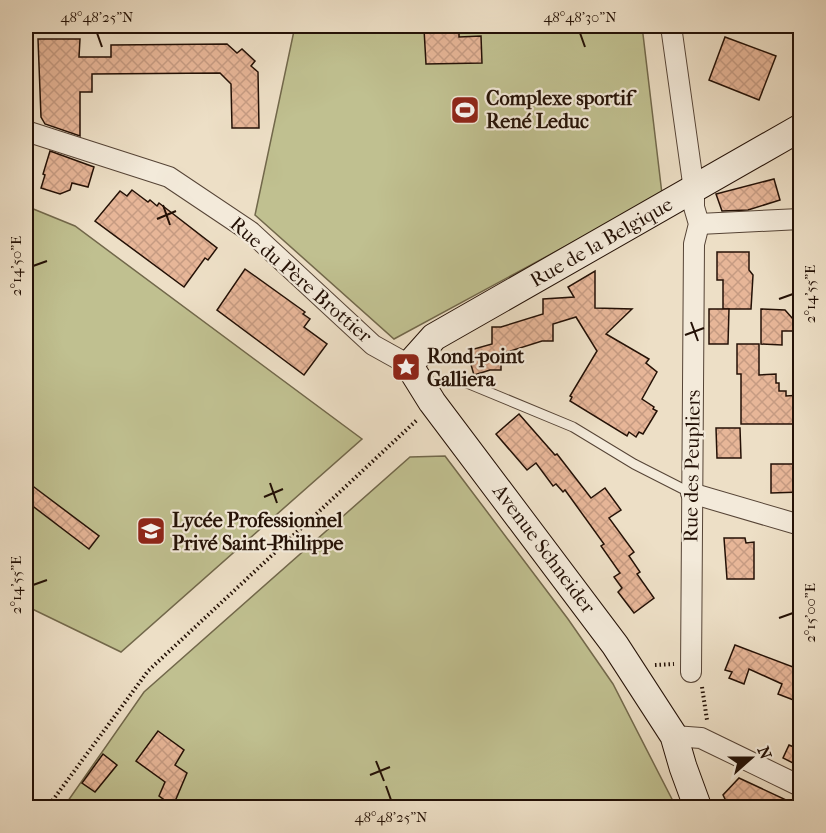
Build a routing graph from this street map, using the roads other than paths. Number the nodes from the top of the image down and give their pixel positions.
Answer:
1 (671, 26) edge
2 (801, 128) edge
3 (26, 131) edge
4 (694, 190) junction
5 (801, 219) edge
6 (699, 224) junction
7 (409, 365) junction
8 (462, 381) dead end
9 (691, 493) junction
10 (801, 525) edge
11 (691, 672) road end
12 (674, 736) junction
13 (801, 786) edge
14 (698, 807) edge

1 - 4 street, Rue des Peupliers
2 - 4 street, Rue de la Belgique
3 - 7 street, Rue du Père Brottier
4 - 6 street, Rue des Peupliers
4 - 7 street, Rue de la Belgique
5 - 6 street
6 - 9 street, Rue des Peupliers
7 - 12 street, Avenue Schneider
8 - 9 lane
9 - 10 street
9 - 11 street, Rue des Peupliers
12 - 13 street
12 - 14 street, Avenue Schneider

